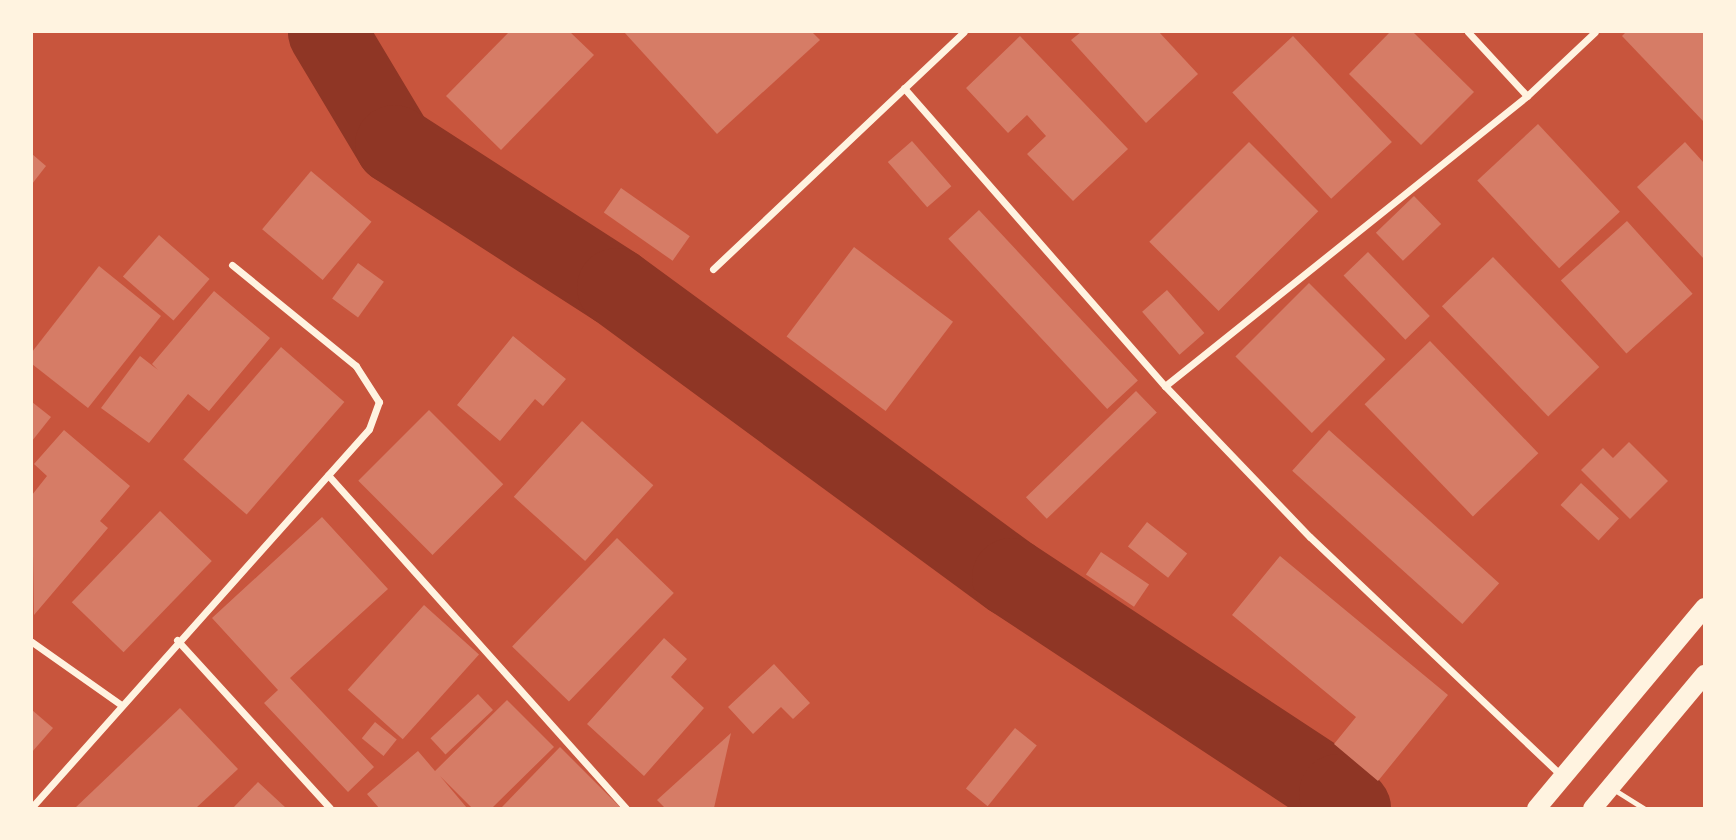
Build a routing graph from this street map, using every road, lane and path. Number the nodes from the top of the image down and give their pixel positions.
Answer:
1 (964, 32) edge
2 (1468, 32) edge
3 (1595, 32) edge
4 (904, 88) junction
5 (1527, 96) junction
6 (232, 265) dead end
7 (713, 269) dead end
8 (1165, 386) junction
9 (328, 475) junction
10 (1704, 607) edge
11 (177, 640) junction
12 (32, 642) edge
13 (1704, 674) edge
14 (120, 704) junction
15 (1563, 777) junction
16 (1611, 788) junction
17 (32, 807) edge
18 (330, 808) edge
19 (626, 808) edge
20 (1536, 808) edge
21 (1592, 808) edge
22 (1643, 808) edge

1 - 4 street
2 - 5 street
3 - 5 street
4 - 7 street
4 - 8 street
5 - 8 street
6 - 9 street
8 - 15 street
9 - 11 street
9 - 19 street
10 - 15 highway
11 - 14 street
11 - 18 street
12 - 14 street
13 - 16 highway
14 - 17 street
15 - 20 highway
16 - 21 highway
16 - 22 lane

